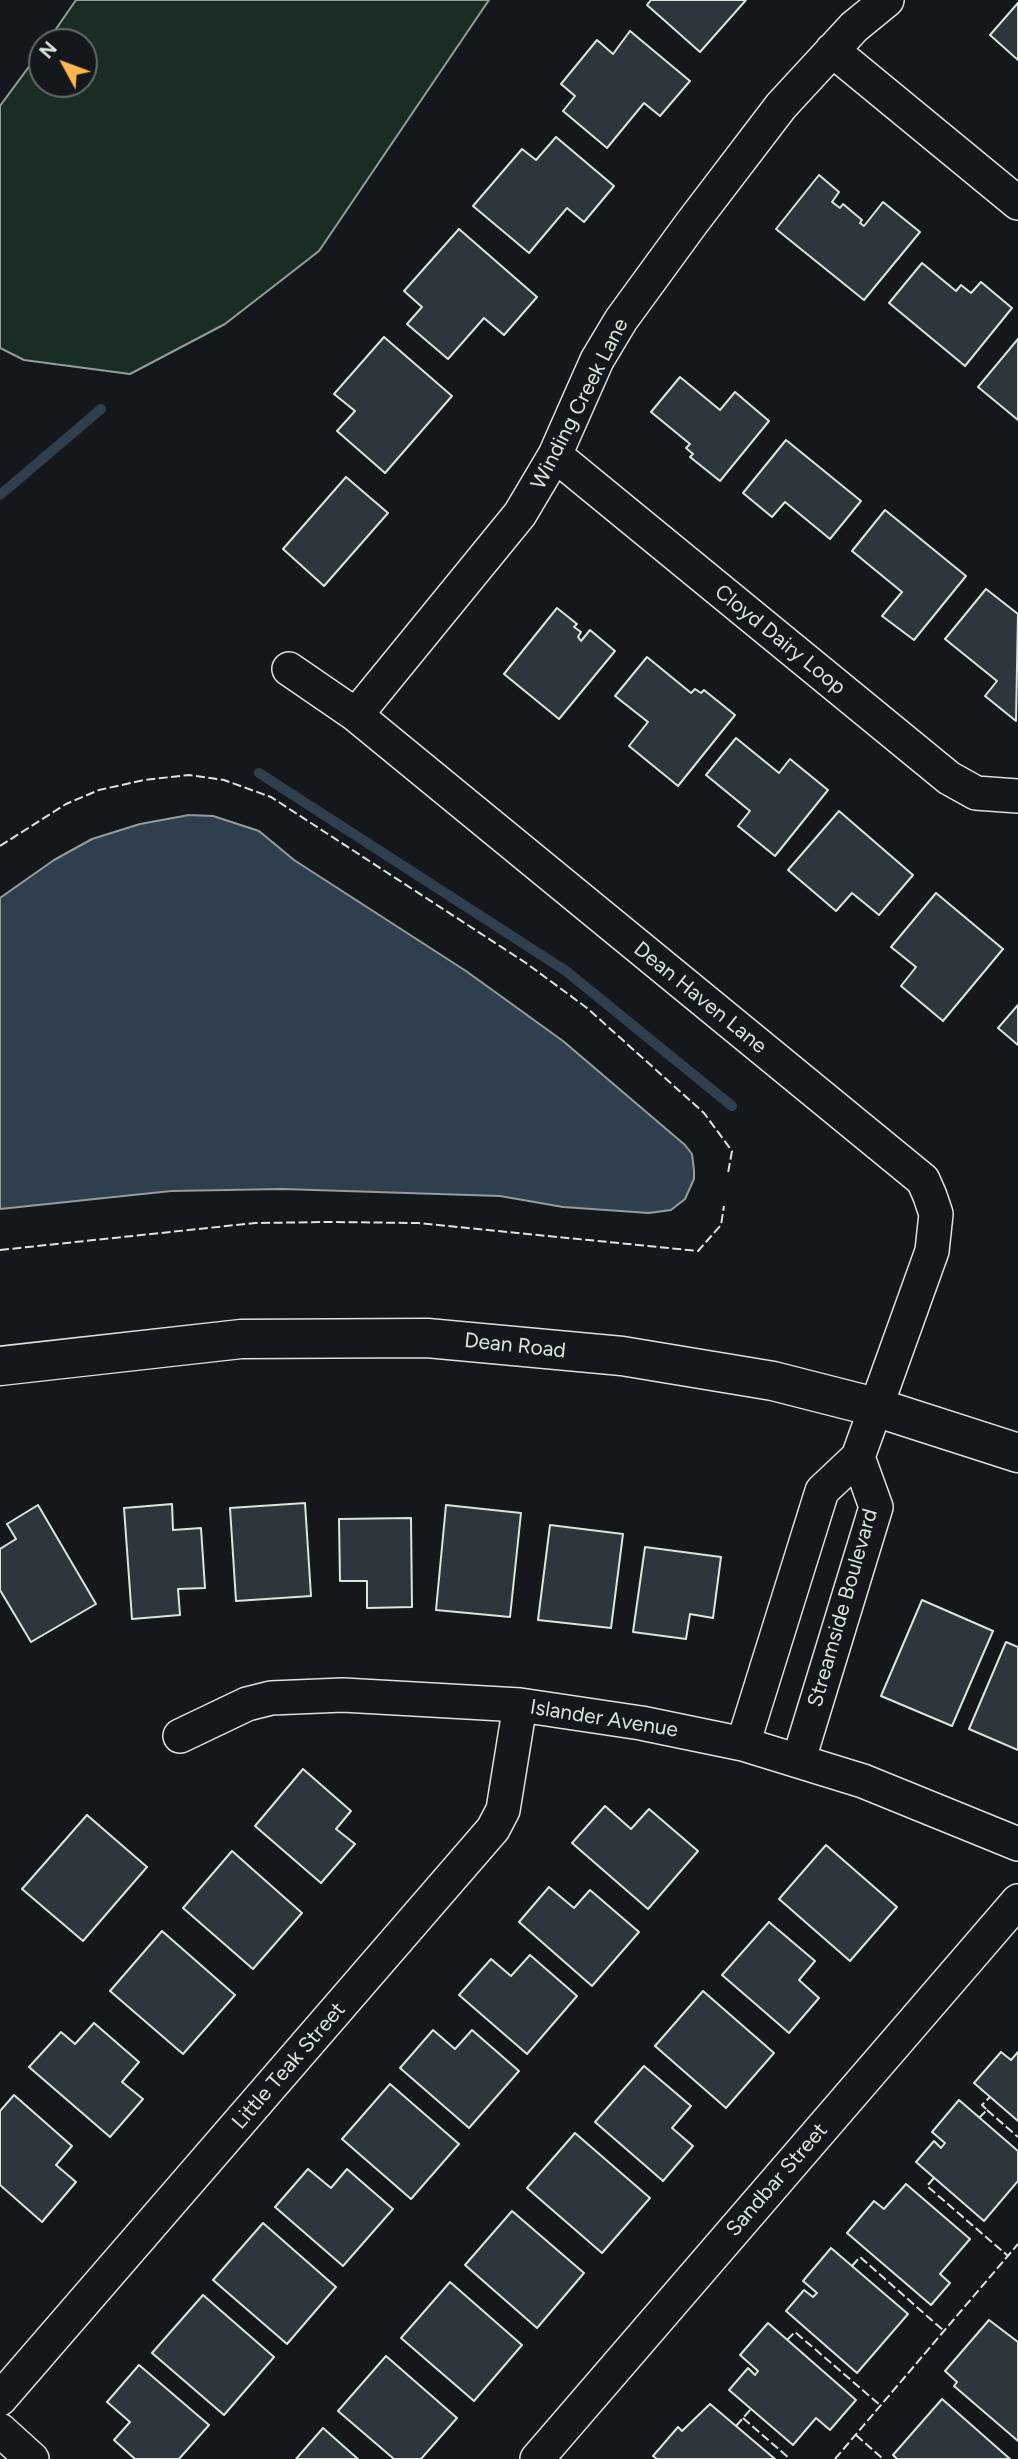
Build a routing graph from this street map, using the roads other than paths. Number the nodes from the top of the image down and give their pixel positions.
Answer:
1 (887, 0) edge
2 (832, 50) junction
3 (1018, 203) edge
4 (555, 455) junction
5 (289, 669) dead end
6 (356, 715) junction
7 (1018, 796) edge
8 (0, 1366) edge
9 (875, 1407) junction
10 (1018, 1453) edge
11 (858, 1457) junction
12 (520, 1705) junction
13 (180, 1735) dead end
14 (743, 1744) junction
15 (799, 1759) junction
16 (1018, 1844) edge
17 (1018, 1901) edge
18 (0, 2399) edge
19 (0, 2430) edge
20 (32, 2459) edge
21 (537, 2459) edge

1 - 2 street, Winding Creek Lane
2 - 3 street
2 - 4 street, Winding Creek Lane
4 - 6 street, Winding Creek Lane
4 - 7 street, Cloyd Dairy Loop
5 - 6 street, Dean Haven Lane
6 - 9 street, Dean Haven Lane
8 - 9 street, Dean Road
9 - 10 street, Dean Road
9 - 11 street
11 - 14 street
11 - 15 street, Streamside Boulevard
12 - 13 street, Islander Avenue
12 - 14 street, Islander Avenue
12 - 18 street, Little Teak Street
14 - 15 street, Islander Avenue
15 - 16 street, Islander Avenue
17 - 21 street, Sandbar Street
19 - 20 street

